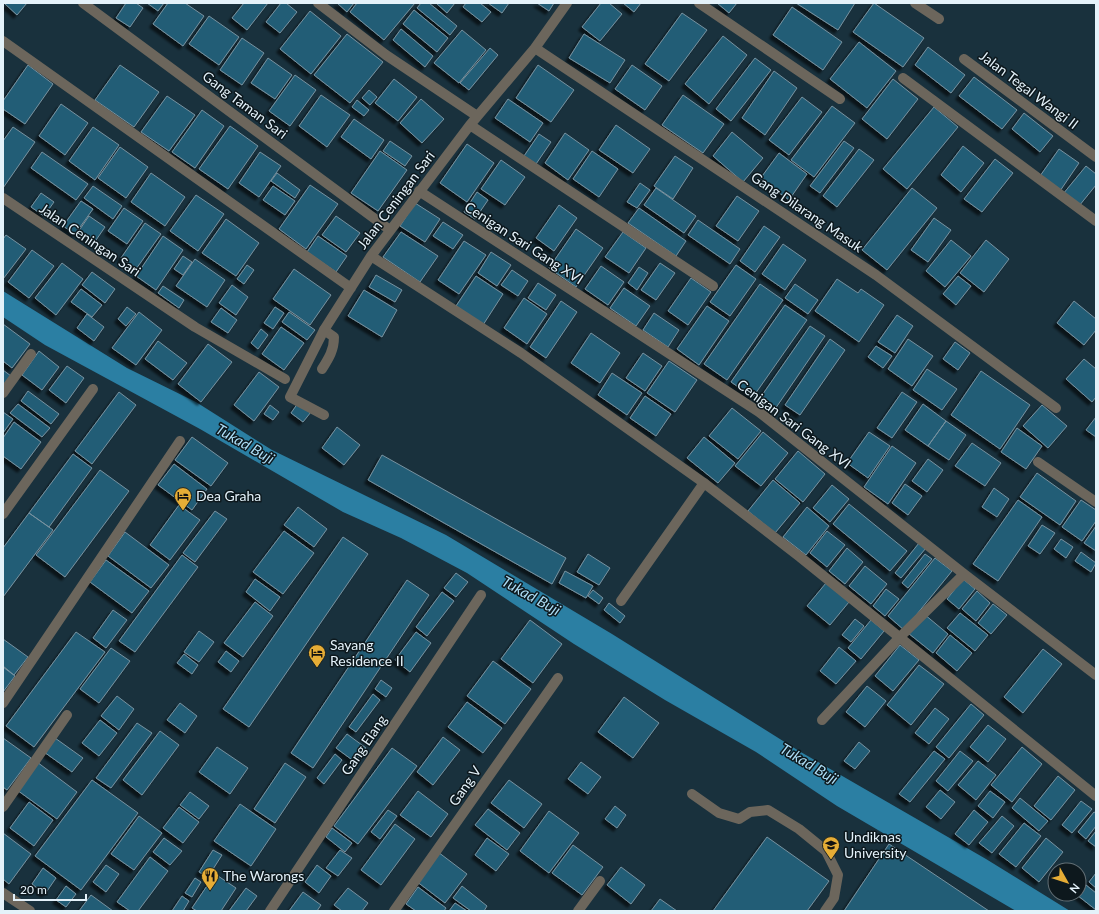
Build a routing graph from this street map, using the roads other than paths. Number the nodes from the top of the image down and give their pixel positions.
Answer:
1 (83, 3) edge
2 (318, 3) edge
3 (567, 3) edge
4 (699, 3) edge
5 (915, 3) edge
6 (939, 19) dead end
7 (3, 41) edge
8 (535, 48) junction
9 (964, 58) dead end
10 (903, 78) dead end
11 (840, 100) dead end
12 (477, 116) junction
13 (470, 125) junction
14 (1096, 157) edge
15 (419, 191) junction
16 (3, 198) edge
17 (1096, 221) edge
18 (390, 230) junction
19 (371, 256) junction
20 (713, 286) dead end
21 (351, 288) junction
22 (324, 330) junction
23 (31, 354) dead end
24 (322, 369) dead end
25 (285, 379) dead end
26 (93, 389) dead end
27 (3, 393) edge
28 (1056, 408) dead end
29 (324, 415) dead end
30 (180, 441) dead end
31 (1038, 462) dead end
32 (704, 483) junction
33 (1096, 502) edge
34 (3, 514) edge
35 (964, 574) junction
36 (481, 595) dead end
37 (620, 601) dead end
38 (900, 637) junction
39 (1096, 675) edge
40 (558, 678) dead end
41 (3, 704) edge
42 (68, 715) dead end
43 (822, 720) dead end
44 (692, 794) dead end
45 (1096, 796) edge
46 (3, 807) edge
47 (600, 881) dead end
48 (3, 893) edge
49 (18, 908) edge
50 (30, 911) edge
51 (270, 911) edge
52 (394, 911) edge
53 (578, 911) edge
54 (825, 911) edge

1 - 18 street, Gang Taman Sari
2 - 12 street
3 - 8 street, Jalan Ceningan Sari
4 - 11 street
5 - 6 street
7 - 21 street
8 - 12 street, Jalan Ceningan Sari
8 - 28 street, Gang Dilarang Masuk
9 - 14 street, Jalan Tegal Wangi II
10 - 17 street
12 - 13 street, Jalan Ceningan Sari
13 - 15 street, Jalan Ceningan Sari
13 - 20 street
15 - 18 street, Jalan Ceningan Sari
15 - 35 street, Cenigan Sari Gang XVI
16 - 25 street, Jalan Ceningan Sari
18 - 19 street, Jalan Ceningan Sari
19 - 21 street, Jalan Ceningan Sari
19 - 32 street
21 - 22 street, Jalan Ceningan Sari
22 - 24 street
22 - 29 street, Jalan Ceningan Sari
23 - 27 street
26 - 34 street
30 - 41 street
31 - 33 street
32 - 37 street
32 - 38 street
35 - 38 street
35 - 39 street, Cenigan Sari Gang XVI
36 - 51 street, Gang Elang
38 - 43 street
38 - 45 street
40 - 52 street, Gang V
42 - 46 street
44 - 54 street
47 - 53 street
48 - 49 street
49 - 50 street

